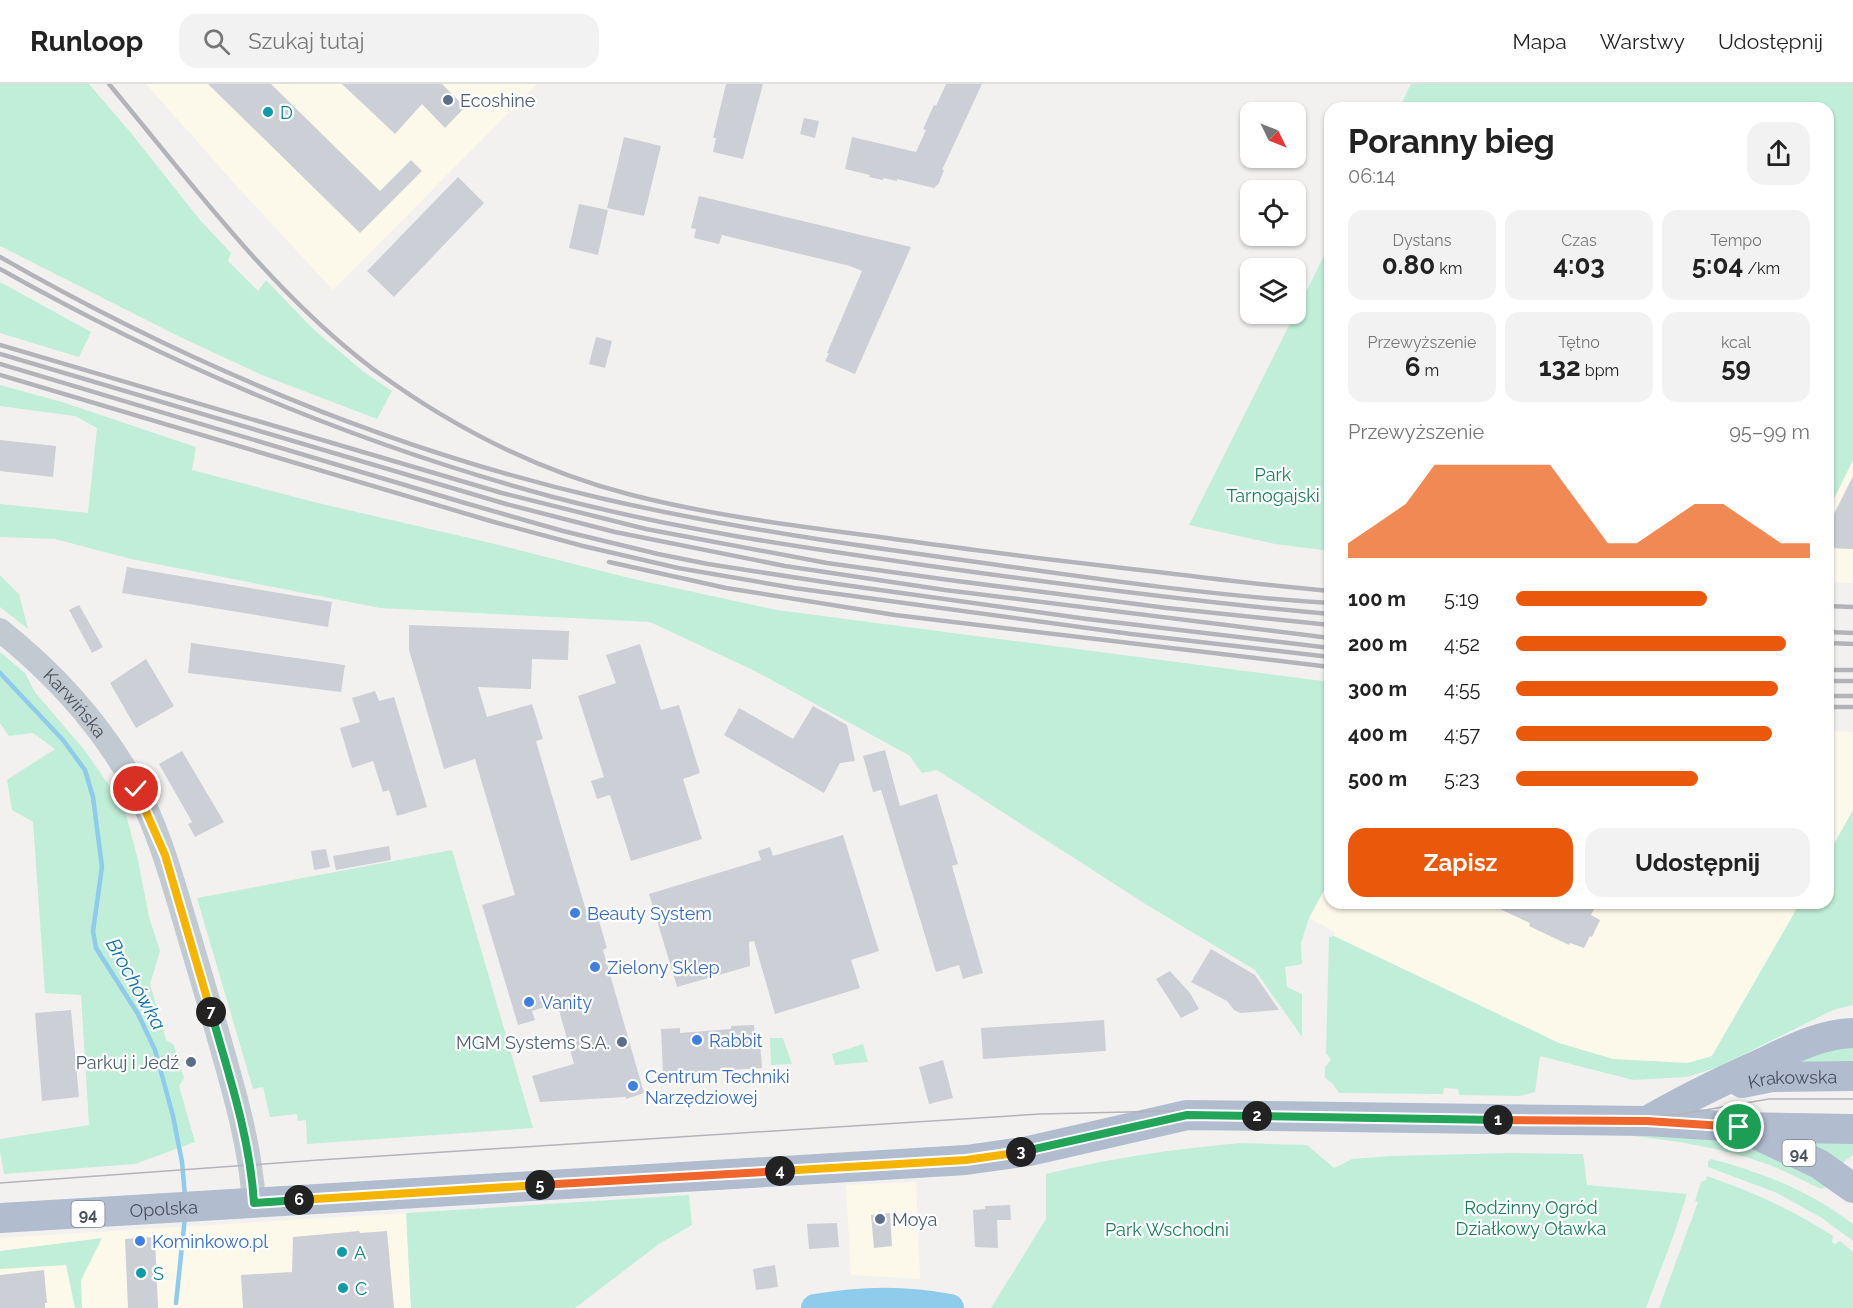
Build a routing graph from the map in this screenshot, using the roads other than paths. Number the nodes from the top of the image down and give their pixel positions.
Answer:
1 (0, 630) edge
2 (1853, 1032) edge
3 (1853, 1076) edge
4 (1698, 1093) junction
5 (1647, 1121) junction
6 (1739, 1127) junction
7 (1853, 1129) edge
8 (1853, 1188) edge
9 (254, 1203) junction
10 (0, 1218) edge

1 - 9 street, Karwińska
2 - 4 main road, 94
3 - 4 main road, Krakowska
4 - 5 main road, 94
5 - 6 main road, 94
5 - 9 main road, 94
6 - 7 main road
6 - 8 main road, 94
9 - 10 main road, Opolska / 94

